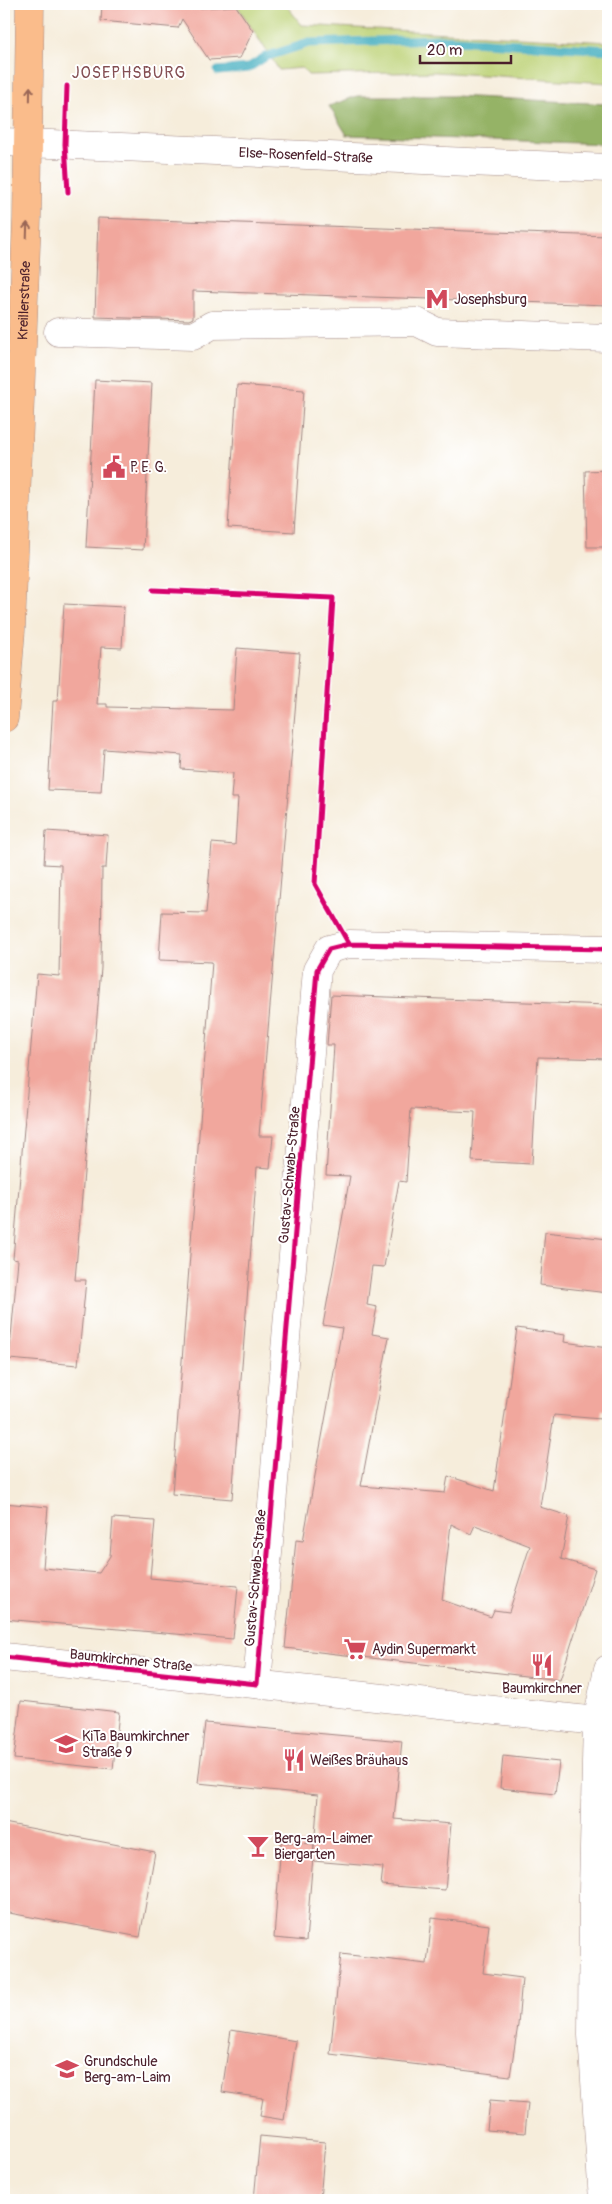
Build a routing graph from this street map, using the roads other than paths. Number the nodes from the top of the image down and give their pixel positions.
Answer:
1 (30, 4) edge
2 (16, 142) edge
3 (608, 168) edge
4 (58, 332) dead end
5 (608, 338) edge
6 (4, 718) edge
7 (608, 949) edge
8 (4, 1657) edge
9 (608, 1669) edge
10 (257, 1684) junction
11 (597, 1721) junction
12 (603, 2200) edge

2 -> 1 main road, Kreillerstraße
2 - 3 street, Else-Rosenfeld-Straße
6 -> 2 main road, Kreillerstraße
4 - 5 street
7 - 10 street, Gustav-Schwab-Straße
8 - 10 street, Baumkirchner Straße
9 - 11 street
10 - 11 street, Baumkirchner Straße
11 - 12 street

